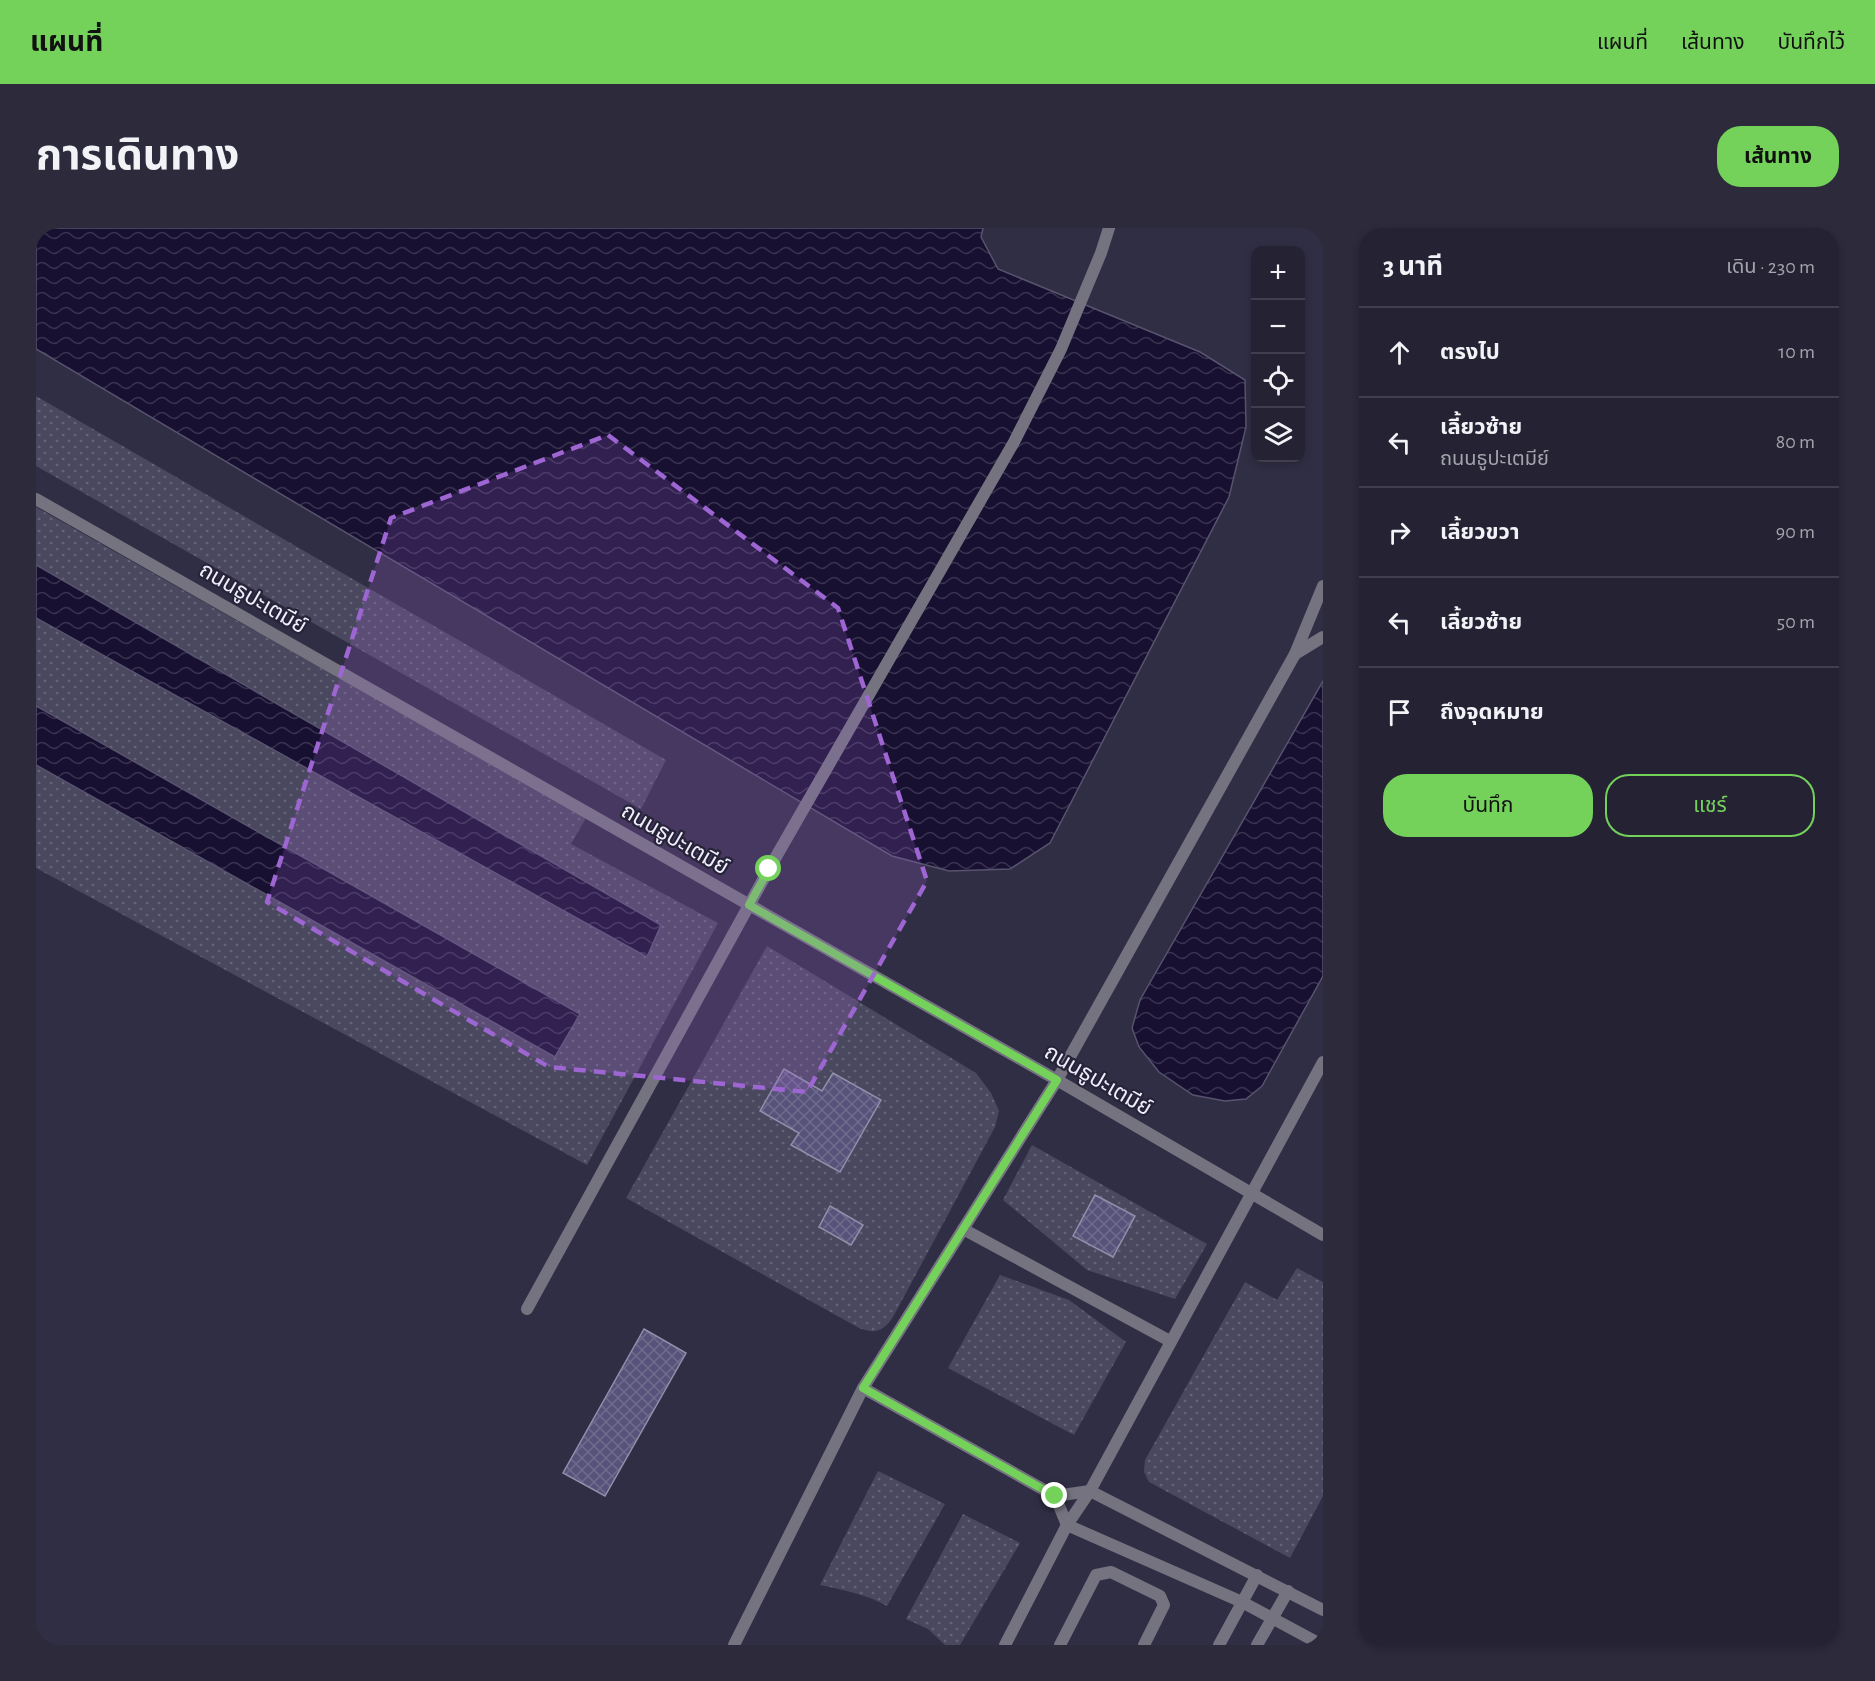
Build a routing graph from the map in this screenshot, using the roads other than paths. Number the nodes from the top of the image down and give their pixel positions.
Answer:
1 (1108, 228) edge
2 (36, 500) edge
3 (1323, 586) edge
4 (1323, 637) edge
5 (1295, 654) junction
6 (749, 905) junction
7 (1323, 1062) edge
8 (1057, 1080) junction
9 (1250, 1193) junction
10 (963, 1229) junction
11 (1323, 1235) edge
12 (527, 1310) dead end
13 (1170, 1341) junction
14 (863, 1388) junction
15 (1090, 1491) junction
16 (1055, 1496) junction
17 (1067, 1525) junction
18 (1257, 1575) junction
19 (1288, 1592) junction
20 (1242, 1602) junction
21 (1323, 1610) edge
22 (1271, 1618) junction
23 (734, 1645) edge
24 (1005, 1645) edge
25 (1060, 1645) edge
26 (1144, 1645) edge
27 (1219, 1645) edge
28 (1257, 1645) edge
29 (1322, 1645) edge

1 - 6 street
2 - 6 street, ถนนธูปะเตมีย์
3 - 5 street
4 - 5 street
5 - 8 street
6 - 8 street, ถนนธูปะเตมีย์
6 - 12 street
7 - 9 street
8 - 9 street, ถนนธูปะเตมีย์
8 - 10 street
9 - 11 street, ถนนธูปะเตมีย์
9 - 13 street
10 - 13 street
10 - 14 street
13 - 15 street
14 - 16 street
14 - 23 street
15 - 16 street
15 - 17 street
15 - 18 street
16 - 17 street
17 - 20 street
17 - 24 street
18 - 19 street
18 - 20 street
19 - 21 street
19 - 22 street
20 - 22 street
20 - 27 street
22 - 28 street
22 - 29 street
25 - 26 street

